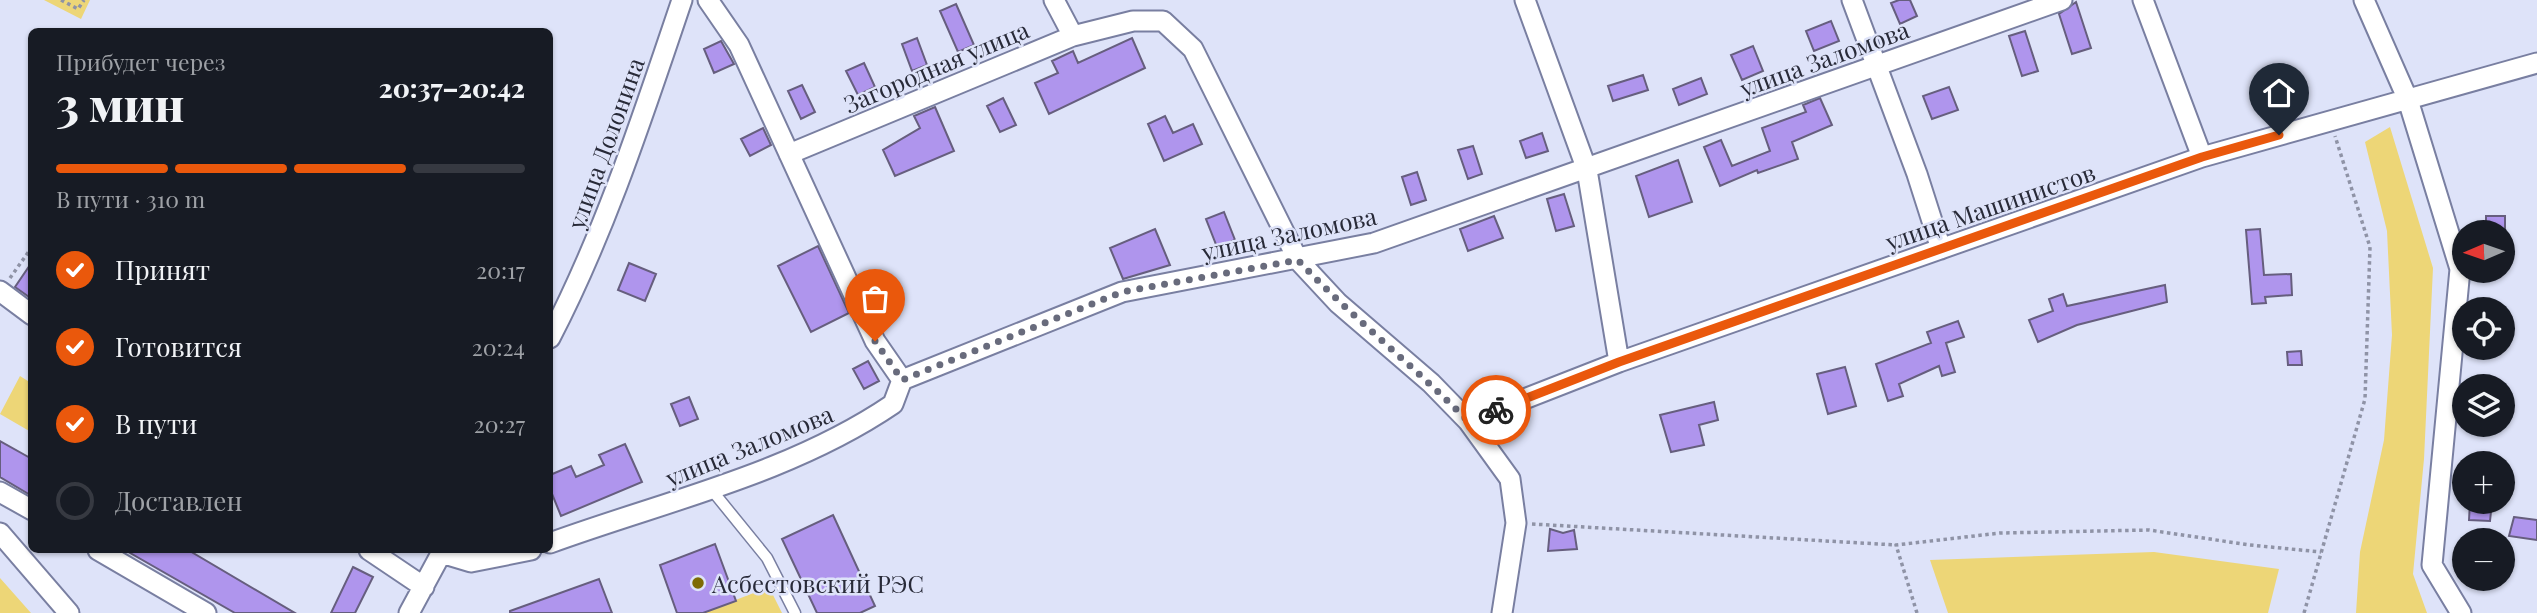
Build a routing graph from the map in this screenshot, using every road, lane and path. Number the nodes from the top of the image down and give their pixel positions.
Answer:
1 (61, 0) edge
2 (83, 0) edge
3 (682, 0) edge
4 (708, 0) edge
5 (1054, 0) edge
6 (1525, 0) edge
7 (1852, 0) edge
8 (2062, 0) edge
9 (2143, 0) edge
10 (2364, 0) edge
11 (1073, 36) junction
12 (2537, 63) edge
13 (1876, 64) junction
14 (2408, 100) junction
15 (2330, 120) junction
16 (789, 154) junction
17 (2202, 157) junction
18 (1587, 170) junction
19 (1941, 249) junction
20 (28, 252) edge
21 (1298, 260) junction
22 (0, 291) edge
23 (28, 313) edge
24 (553, 332) edge
25 (1619, 362) junction
26 (902, 380) junction
27 (1468, 421) junction
28 (711, 489) junction
29 (0, 492) edge
30 (28, 508) edge
31 (1516, 523) junction
32 (0, 533) edge
33 (553, 542) edge
34 (1896, 545) junction
35 (2321, 552) junction
36 (104, 553) edge
37 (373, 553) edge
38 (441, 553) edge
39 (447, 553) edge
40 (516, 553) edge
41 (424, 587) junction
42 (69, 613) edge
43 (206, 613) edge
44 (409, 613) edge
45 (795, 613) edge
46 (1502, 613) edge
47 (1917, 613) edge
48 (2304, 613) edge
49 (2461, 613) edge

1 - 2 path
3 - 24 street, улица Долонина
4 - 16 street
5 - 11 street
6 - 18 street
7 - 13 street
8 - 13 street, улица Заломова
9 - 17 street
10 - 14 street
11 - 16 street, Загородная улица
11 - 21 street, Загородная улица
12 - 14 street, улица Машинистов
13 - 18 street, улица Заломова
13 - 19 street
14 - 15 street, улица Машинистов
14 - 49 street
15 - 17 street, улица Машинистов
15 - 35 path
16 - 26 street
17 - 19 street, улица Машинистов
18 - 21 street, улица Заломова
18 - 25 street
19 - 25 street, улица Машинистов
20 - 22 path
21 - 26 street, улица Заломова
21 - 27 street
22 - 23 street
25 - 27 street, улица Машинистов
26 - 28 street, улица Заломова
27 - 31 street
28 - 33 street, улица Заломова
28 - 45 lane
29 - 30 street
31 - 34 path
31 - 46 street
32 - 42 street
34 - 35 path
34 - 47 path
35 - 48 path
36 - 43 street
37 - 41 street
38 - 41 street
39 - 40 street
41 - 44 street

